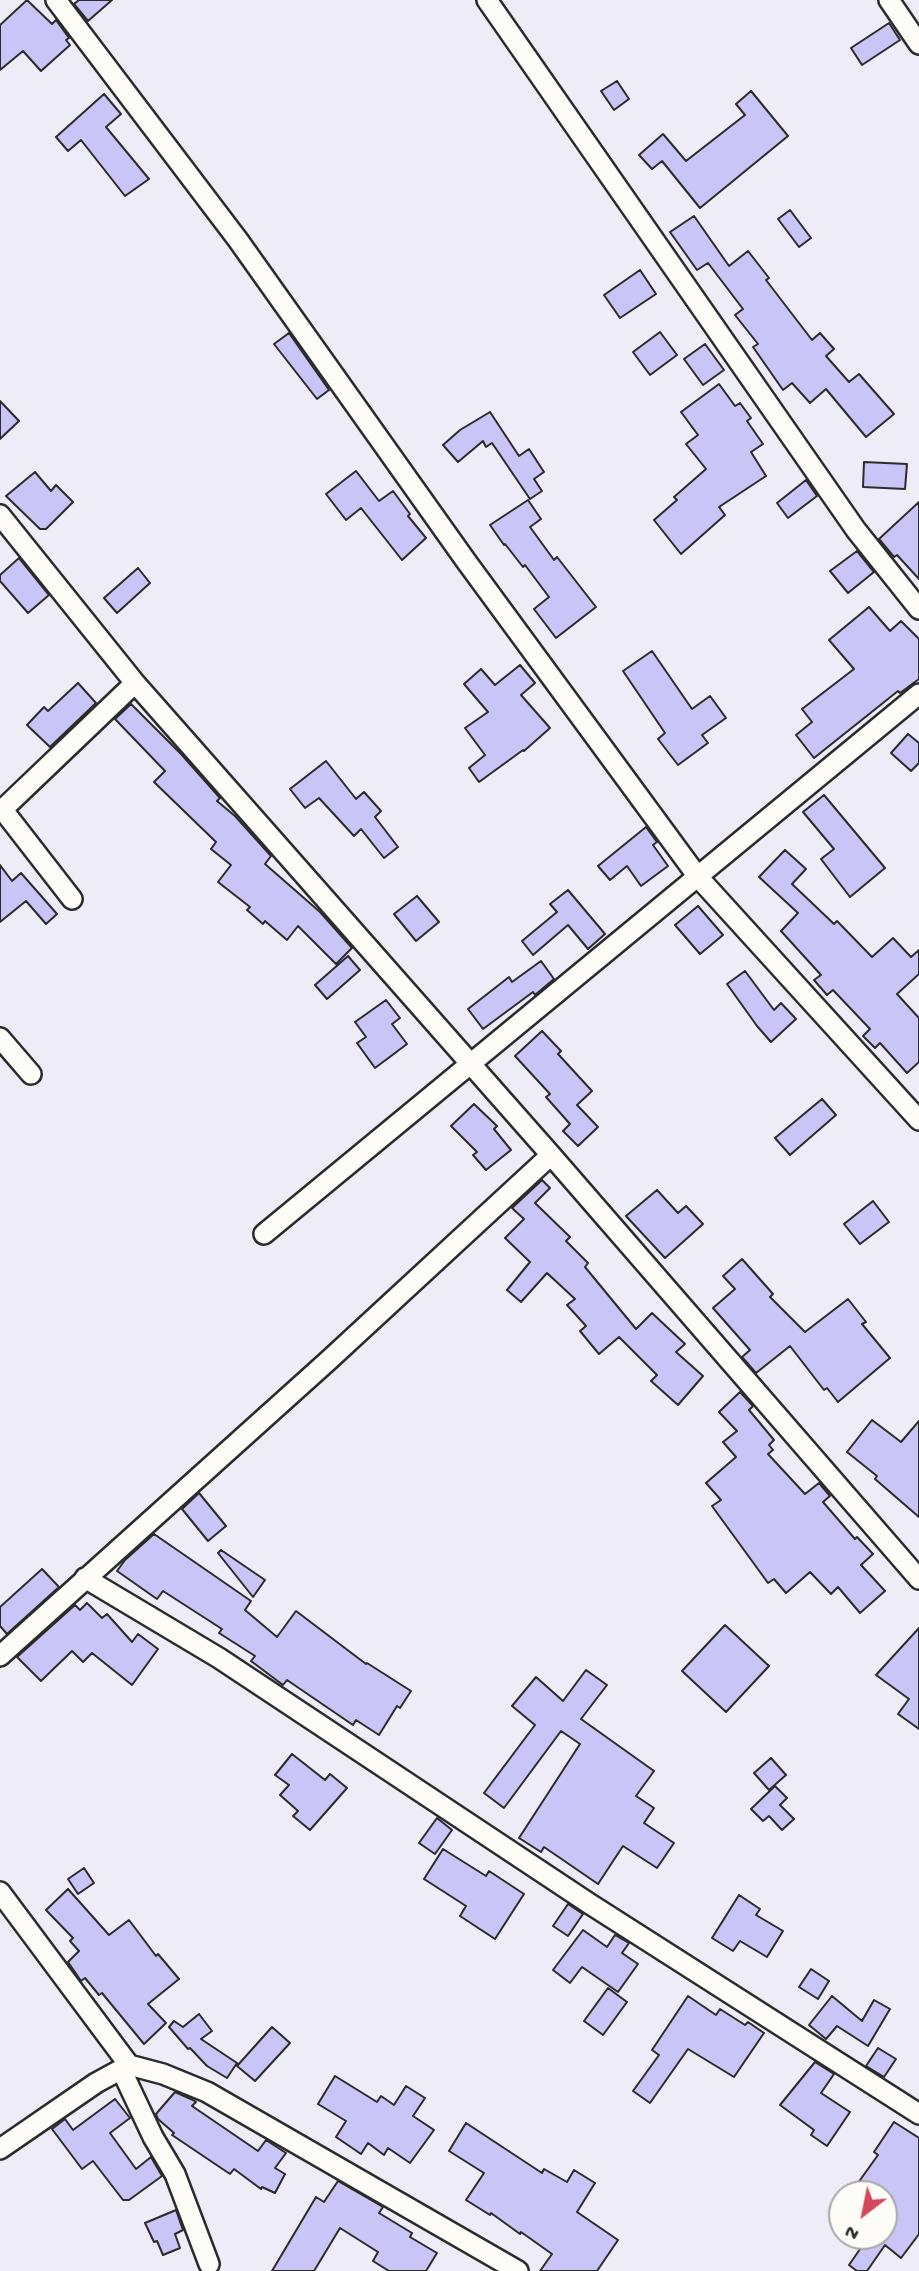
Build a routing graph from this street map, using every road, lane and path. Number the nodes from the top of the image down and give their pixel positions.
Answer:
1 (56, 0) edge
2 (487, 0) edge
3 (889, 0) edge
4 (919, 44) edge
5 (0, 515) edge
6 (919, 609) edge
7 (135, 683) junction
8 (919, 694) edge
9 (1, 811) edge
10 (698, 877) junction
11 (72, 899) dead end
12 (0, 1038) edge
13 (471, 1066) junction
14 (31, 1074) dead end
15 (919, 1120) edge
16 (551, 1155) junction
17 (264, 1234) dead end
18 (85, 1578) junction
19 (919, 1579) edge
20 (0, 1656) edge
21 (0, 1892) edge
22 (125, 2067) junction
23 (919, 2114) edge
24 (0, 2149) edge
25 (209, 2264) dead end
26 (518, 2271) edge

1 - 10 street
2 - 6 street
3 - 4 street
5 - 7 street
7 - 9 street
7 - 13 street
8 - 10 street
9 - 11 street
10 - 13 street
10 - 15 street
12 - 14 street
13 - 16 street
13 - 17 street
16 - 18 street
16 - 19 street
18 - 20 street
18 - 23 street
21 - 22 street
22 - 24 street
22 - 25 street
22 - 26 street

